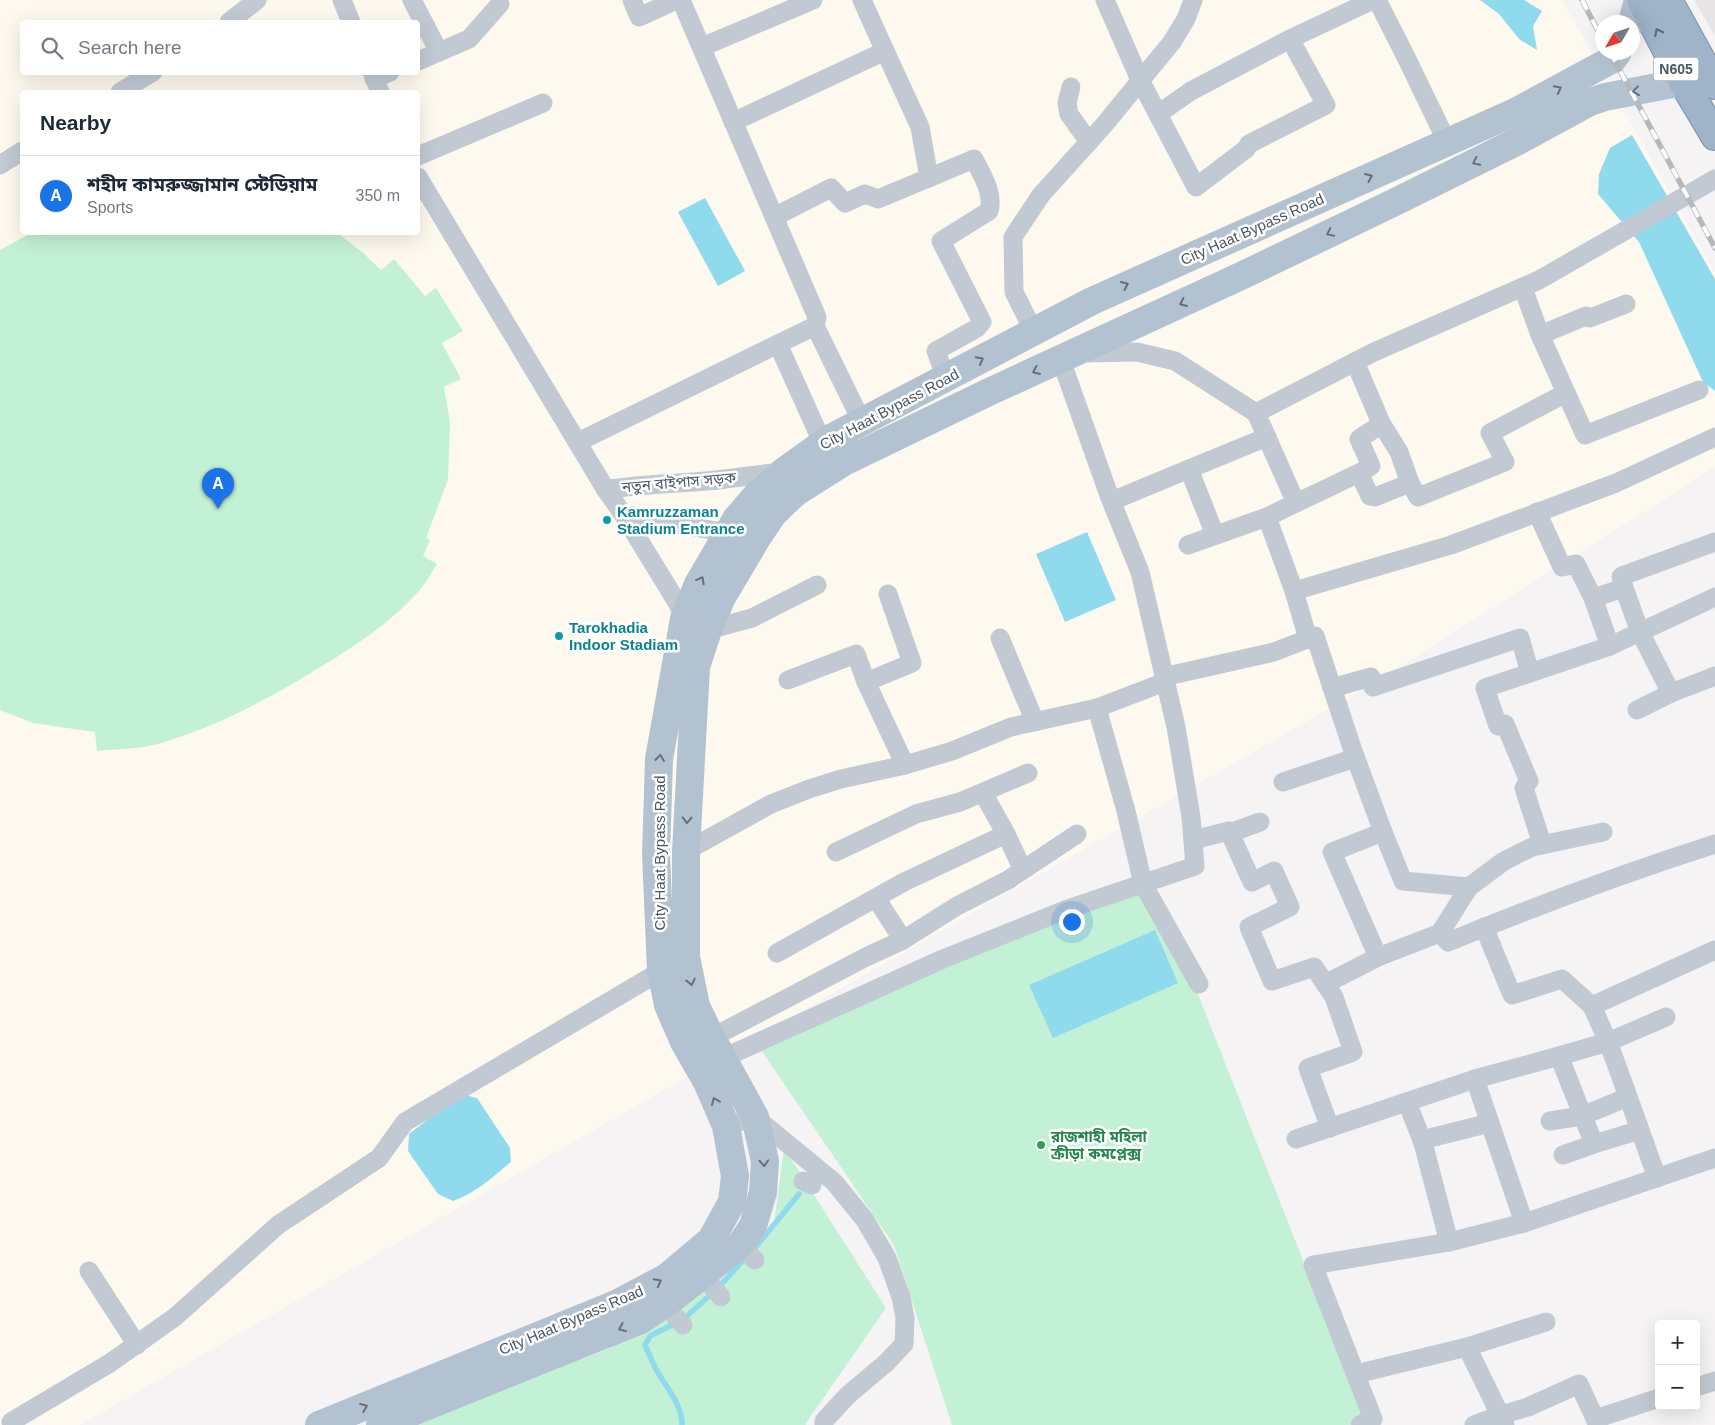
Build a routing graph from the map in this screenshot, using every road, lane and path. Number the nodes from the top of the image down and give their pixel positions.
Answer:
1 (257, 0) edge
2 (342, 0) edge
3 (412, 0) edge
4 (632, 0) edge
5 (676, 0) edge
6 (681, 0) edge
7 (813, 0) edge
8 (862, 0) edge
9 (1105, 0) edge
10 (1193, 0) edge
11 (1375, 0) edge
12 (1640, 0) edge
13 (1668, 0) edge
14 (500, 4) dead end
15 (785, 6) edge
16 (1635, 15) edge
17 (232, 20) edge
18 (350, 20) edge
19 (1290, 40) junction
20 (702, 47) junction
21 (885, 50) junction
22 (439, 52) junction
23 (420, 60) edge
24 (1611, 60) edge
25 (148, 75) edge
26 (1140, 80) junction
27 (1684, 82) junction
28 (1715, 85) edge
29 (1071, 87) dead end
30 (123, 90) edge
31 (543, 103) dead end
32 (1158, 114) junction
33 (733, 122) junction
34 (1715, 136) edge
35 (1089, 142) junction
36 (1447, 142) junction
37 (20, 152) edge
38 (420, 155) edge
39 (0, 165) edge
40 (929, 178) junction
41 (1715, 179) edge
42 (420, 180) edge
43 (774, 217) junction
44 (1523, 288) junction
45 (1626, 304) dead end
46 (815, 326) junction
47 (1034, 332) junction
48 (1540, 335) junction
49 (778, 344) junction
50 (1069, 356) junction
51 (1355, 362) junction
52 (946, 378) junction
53 (1699, 390) dead end
54 (1566, 392) junction
55 (1256, 413) junction
56 (862, 422) junction
57 (1381, 422) junction
58 (1267, 437) junction
59 (1715, 437) edge
60 (578, 442) junction
61 (822, 444) junction
62 (1189, 469) junction
63 (783, 472) junction
64 (1358, 474) junction
65 (1410, 483) junction
66 (606, 490) junction
67 (1112, 501) junction
68 (1296, 503) junction
69 (1537, 512) junction
70 (623, 514) junction
71 (1267, 517) junction
72 (729, 533) junction
73 (1215, 535) junction
74 (757, 538) junction
75 (1715, 542) edge
76 (1188, 544) dead end
77 (818, 585) dead end
78 (1624, 588) junction
79 (1294, 591) junction
80 (888, 594) dead end
81 (1715, 597) edge
82 (1593, 598) junction
83 (696, 624) junction
84 (1640, 632) junction
85 (1000, 638) dead end
86 (1308, 639) junction
87 (1610, 646) junction
88 (1530, 673) junction
89 (1715, 676) edge
90 (788, 680) dead end
91 (1164, 680) junction
92 (866, 682) junction
93 (1332, 688) junction
94 (1671, 694) junction
95 (1097, 708) junction
96 (1637, 710) dead end
97 (1035, 722) junction
98 (1355, 758) junction
99 (905, 764) junction
100 (1028, 774) dead end
101 (1283, 782) dead end
102 (983, 793) junction
103 (1260, 822) dead end
104 (1383, 832) junction
105 (1603, 832) dead end
106 (1230, 833) junction
107 (1006, 834) junction
108 (1077, 834) dead end
109 (1193, 840) junction
110 (1542, 844) junction
111 (1715, 844) edge
112 (686, 851) junction
113 (836, 852) dead end
114 (1024, 870) junction
115 (1143, 884) junction
116 (1469, 887) junction
117 (876, 898) junction
118 (1484, 927) junction
119 (1440, 933) junction
120 (903, 940) junction
121 (1715, 950) edge
122 (777, 953) dead end
123 (1378, 957) junction
124 (661, 971) junction
125 (1199, 984) dead end
126 (1325, 984) junction
127 (1592, 1006) junction
128 (1666, 1017) dead end
129 (1608, 1042) junction
130 (717, 1048) junction
131 (1559, 1056) junction
132 (1475, 1079) junction
133 (1628, 1097) junction
134 (1407, 1102) junction
135 (1582, 1116) junction
136 (755, 1117) junction
137 (1550, 1121) dead end
138 (1490, 1123) junction
139 (726, 1126) junction
140 (1330, 1128) junction
141 (1640, 1130) junction
142 (1296, 1140) dead end
143 (1422, 1140) junction
144 (1594, 1144) junction
145 (1563, 1154) dead end
146 (1715, 1158) edge
147 (1657, 1178) junction
148 (1524, 1223) junction
149 (1449, 1242) junction
150 (89, 1271) dead end
151 (1546, 1322) dead end
152 (136, 1345) junction
153 (1467, 1347) junction
154 (1356, 1374) junction
155 (1715, 1381) edge
156 (1700, 1386) edge
157 (1655, 1400) edge
158 (8, 1418) edge
159 (1503, 1420) edge
160 (1597, 1422) edge
161 (319, 1425) edge
162 (380, 1425) edge
163 (824, 1425) edge
164 (1360, 1425) edge
165 (1474, 1425) edge

1 - 17 street
2 - 18 street
3 - 22 street
4 - 5 street
6 - 20 street
7 - 15 street
8 - 21 street
9 - 26 street
10 - 26 street
11 - 19 street
11 - 36 street
12 - 16 main road
27 -> 12 highway, N605
13 - 28 highway, N605
14 - 22 street
15 - 20 street
19 - 32 street
19 - 32 street
20 - 33 street
21 - 33 street
21 - 40 street
22 - 23 street
36 -> 24 main road, City Haat Bypass Road
25 - 30 street
26 - 32 street
26 - 35 street
27 - 34 highway, N605
27 -> 50 main road, City Haat Bypass Road
29 - 35 street
31 - 38 street
33 - 43 street
35 - 47 street
47 -> 36 main road, City Haat Bypass Road
37 - 39 street
40 - 43 street
40 - 52 street
41 - 44 street
42 - 60 street
43 - 46 street
44 - 48 street
44 - 51 street
45 - 48 street
46 - 49 street
46 - 56 street
52 -> 47 main road, City Haat Bypass Road
48 - 54 street
49 - 60 street
49 - 61 street
50 - 55 street
50 - 67 street
50 -> 74 main road, City Haat Bypass Road
51 - 55 street
51 - 57 street
52 - 56 main road, City Haat Bypass Road
53 - 54 street
54 - 65 street
55 - 58 street
56 - 61 main road, City Haat Bypass Road
57 - 64 street
57 - 65 street
58 - 62 street
58 - 68 street
59 - 69 street
60 - 66 street
61 - 63 main road, City Haat Bypass Road
62 - 67 street
62 - 73 street
63 - 66 street, নতুন বাইপাস সড়ক
63 - 72 main road, City Haat Bypass Road
64 - 65 street
64 - 68 street
66 - 70 street, নতুন বাইপাস সড়ক
67 - 91 street
68 - 71 street
69 - 79 street
69 - 82 street
70 - 72 street
70 - 83 street, নতুন বাইপাস সড়ক
71 - 73 street
71 - 79 street
72 - 74 street
83 -> 72 main road, City Haat Bypass Road
73 - 76 street
74 - 83 main road, City Haat Bypass Road
75 - 78 street
77 - 83 street
78 - 82 street
78 - 84 street
79 - 86 street
80 - 92 street
81 - 84 street
82 - 87 street
83 -> 112 main road, City Haat Bypass Road
124 -> 83 main road, City Haat Bypass Road
84 - 87 street
84 - 94 street
85 - 97 street
86 - 91 street
86 - 93 street
87 - 88 street
88 - 93 street
88 - 110 street
89 - 94 street
90 - 92 street
91 - 95 street
91 - 109 street
92 - 99 street
93 - 98 street
94 - 96 street
95 - 97 street
95 - 115 street
97 - 99 street
98 - 101 street
98 - 104 street
99 - 112 street
100 - 102 street
102 - 107 street
102 - 113 street
103 - 106 street
104 - 116 street
104 - 123 street
105 - 110 street
106 - 109 street
106 - 126 street
107 - 114 street
107 - 117 street
108 - 114 street
109 - 115 street
110 - 116 street
111 - 118 street
112 -> 130 main road, City Haat Bypass Road
114 - 120 street
115 - 125 street
115 - 130 street
116 - 119 street
117 - 120 street
117 - 122 street
118 - 119 street
118 - 127 street
119 - 123 street
120 - 130 street
121 - 127 street
123 - 126 street
139 -> 124 main road, City Haat Bypass Road
124 - 152 street
126 - 140 street
127 - 129 street
128 - 129 street
129 - 131 street
129 - 133 street
130 - 136 main road, City Haat Bypass Road
131 - 132 street
131 - 135 street
132 - 134 street
132 - 138 street
133 - 135 street
133 - 141 street
134 - 140 street
134 - 143 street
135 - 137 street
135 - 144 street
136 - 139 street
136 -> 162 main road, City Haat Bypass Road
136 - 163 street
138 - 143 street
138 - 148 street
161 -> 139 main road, City Haat Bypass Road
140 - 142 street
141 - 144 street
141 - 147 street
143 - 149 street
144 - 145 street
146 - 147 street
147 - 148 street
148 - 149 street
149 - 154 street
150 - 152 street
151 - 153 street
152 - 158 street
153 - 154 street
153 - 159 street
154 - 164 street
155 - 156 street
157 - 160 street
159 - 160 street
159 - 165 street

